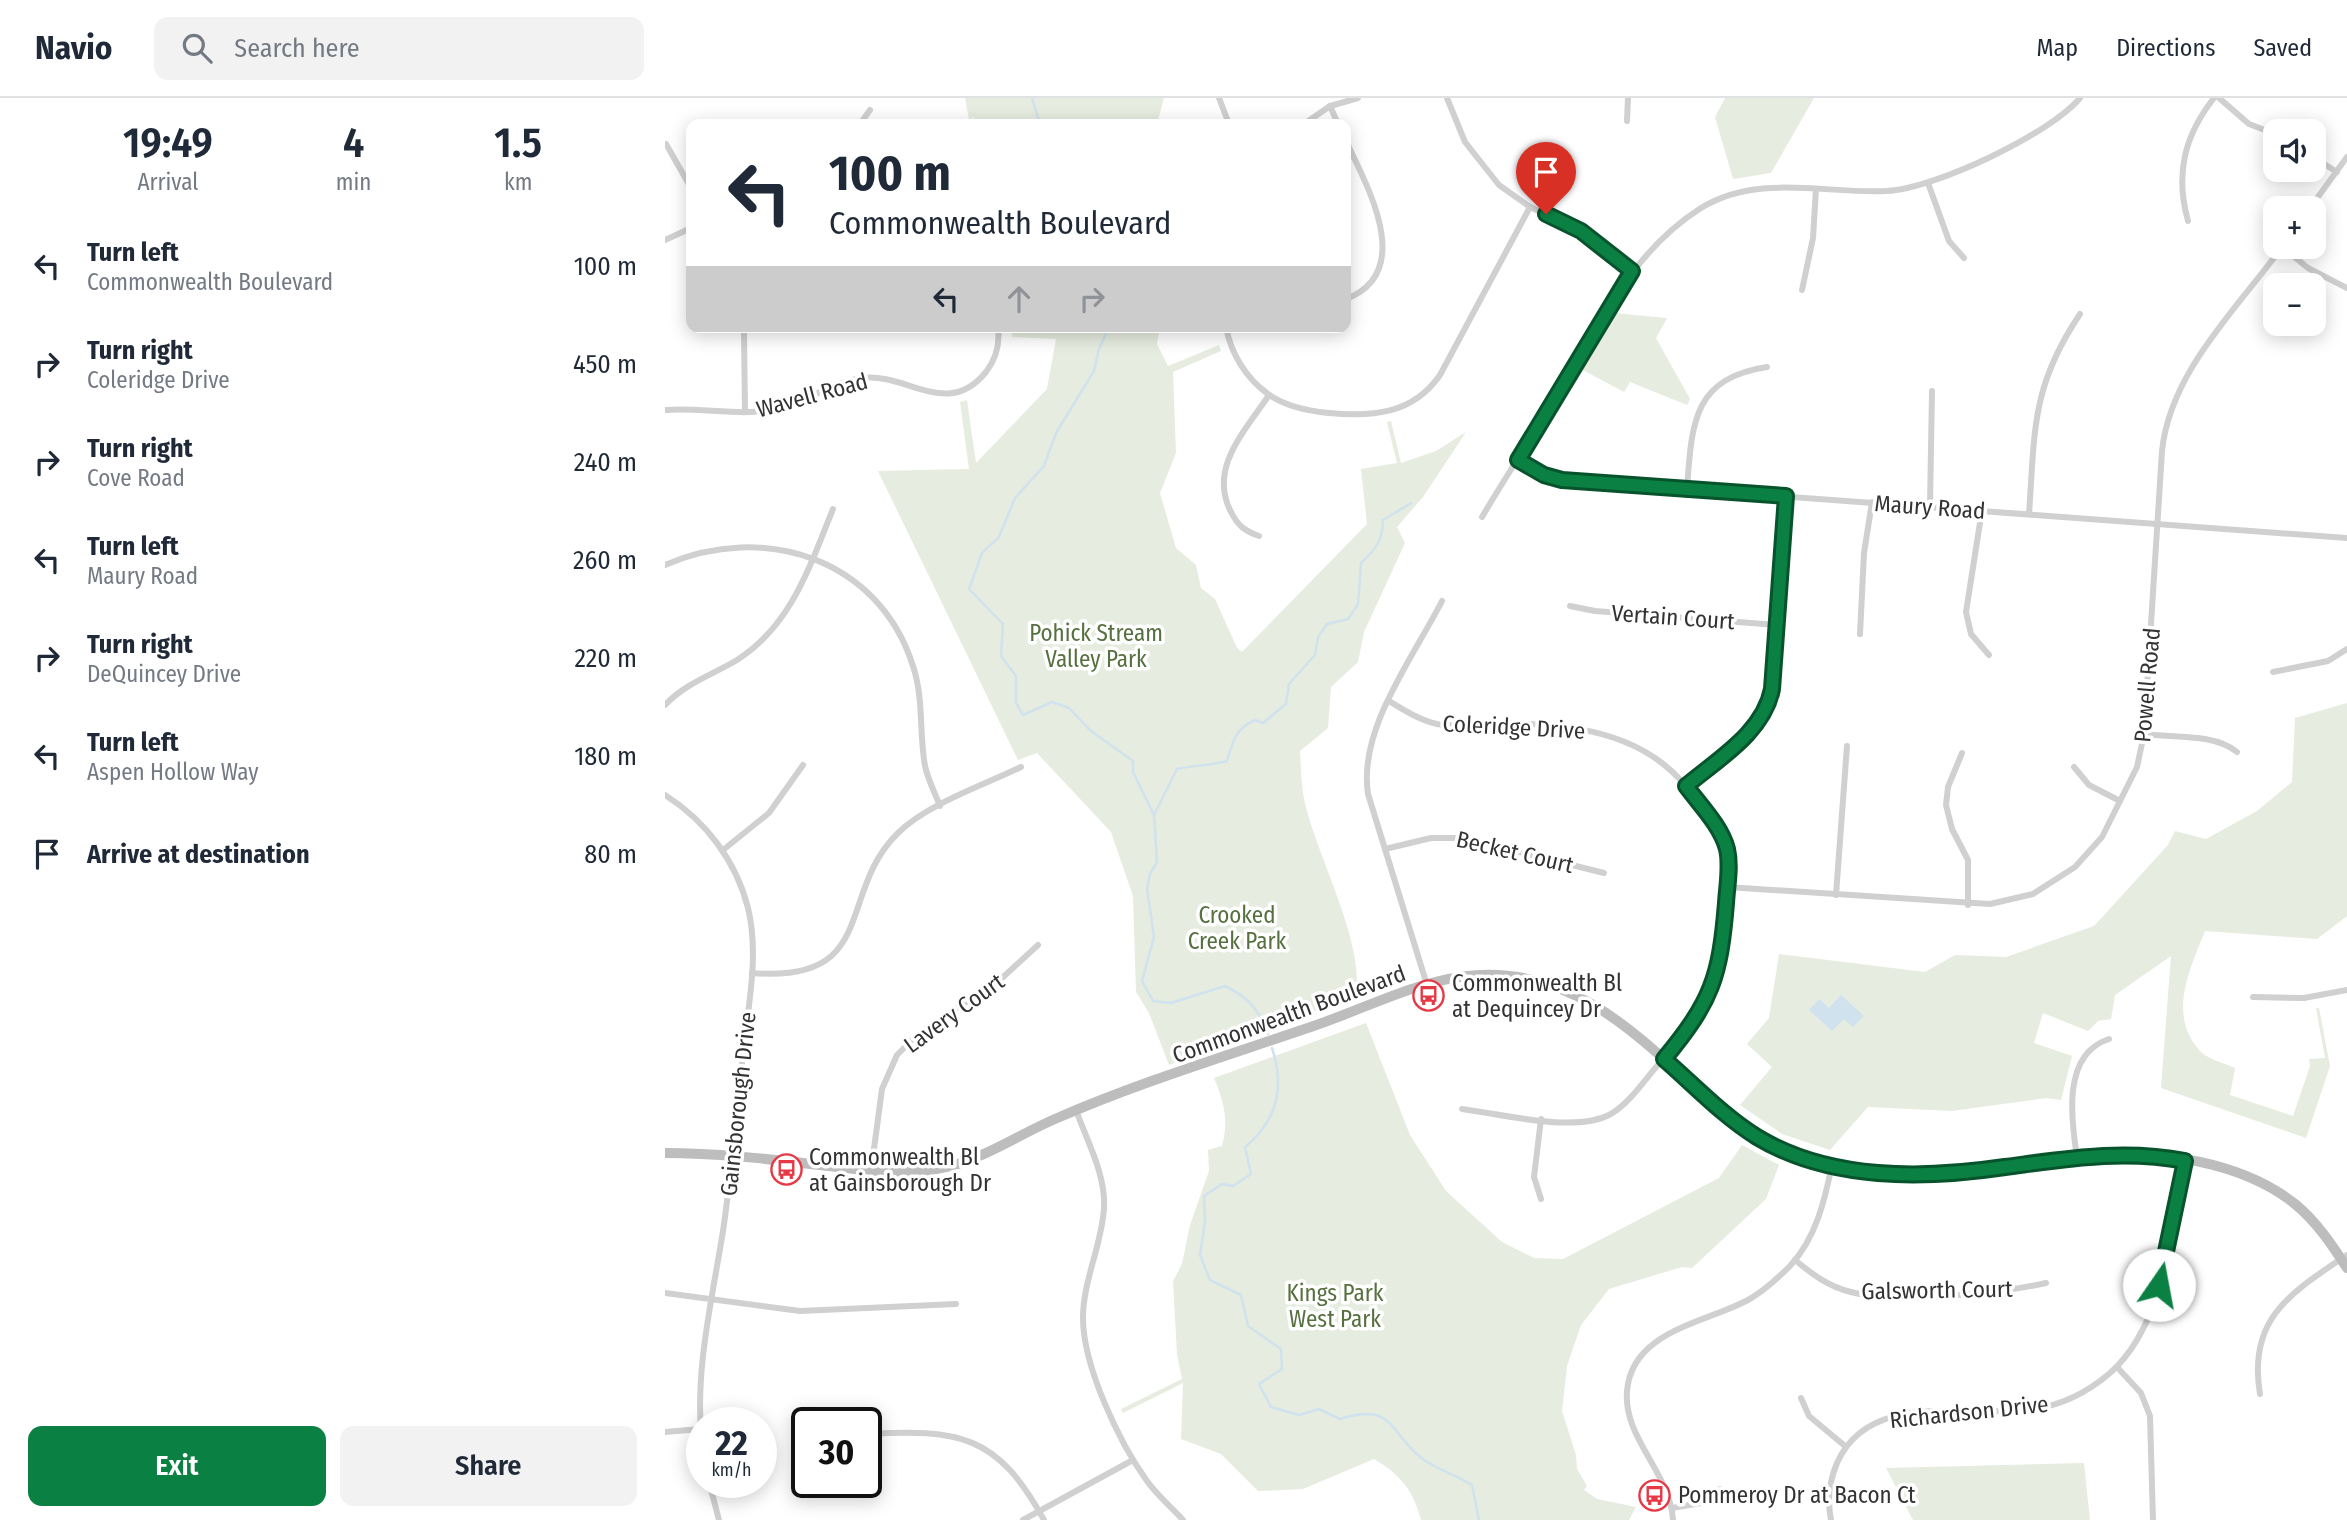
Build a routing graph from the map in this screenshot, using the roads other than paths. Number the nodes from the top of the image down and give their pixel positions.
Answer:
1 (1219, 98) edge
2 (1358, 98) edge
3 (1447, 98) edge
4 (1628, 98) edge
5 (2080, 98) edge
6 (2216, 98) edge
7 (1329, 106) junction
8 (870, 110) dead end
9 (864, 119) edge
10 (1227, 119) edge
11 (1311, 119) edge
12 (1336, 119) edge
13 (1627, 121) dead end
14 (2263, 129) edge
15 (666, 144) edge
16 (1351, 152) edge
17 (2347, 158) edge
18 (2326, 165) edge
19 (2337, 172) junction
20 (686, 179) edge
21 (1928, 183) junction
22 (1816, 189) junction
23 (2319, 196) edge
24 (1530, 207) junction
25 (2188, 221) dead end
26 (686, 231) edge
27 (665, 240) edge
28 (1964, 258) dead end
29 (2274, 259) edge
30 (2297, 259) edge
31 (1632, 271) junction
32 (2347, 289) edge
33 (1802, 290) dead end
34 (1351, 295) edge
35 (2080, 314) dead end
36 (744, 333) edge
37 (998, 333) edge
38 (1228, 333) edge
39 (1767, 368) dead end
40 (1932, 391) dead end
41 (1269, 395) junction
42 (665, 410) edge
43 (745, 412) junction
44 (1518, 460) junction
45 (1687, 488) junction
46 (1786, 496) junction
47 (1872, 502) junction
48 (1930, 505) junction
49 (833, 509) dead end
50 (1982, 510) junction
51 (2029, 514) junction
52 (1482, 517) dead end
53 (2159, 526) junction
54 (1259, 536) dead end
55 (2347, 538) edge
56 (812, 559) junction
57 (665, 565) edge
58 (1442, 601) dead end
59 (1570, 606) dead end
60 (1777, 625) junction
61 (1860, 634) dead end
62 (2347, 649) edge
63 (1989, 654) dead end
64 (2273, 673) dead end
65 (1389, 701) junction
66 (665, 705) edge
67 (2144, 734) junction
68 (1847, 746) dead end
69 (2237, 752) dead end
70 (1962, 753) dead end
71 (803, 765) dead end
72 (1021, 767) dead end
73 (2074, 767) dead end
74 (1686, 786) junction
75 (665, 795) edge
76 (2120, 801) junction
77 (940, 806) junction
78 (1385, 849) junction
79 (723, 850) junction
80 (1604, 873) dead end
81 (1727, 887) junction
82 (1836, 895) junction
83 (1968, 905) junction
84 (1038, 945) dead end
85 (752, 973) junction
86 (1427, 985) junction
87 (2347, 990) edge
88 (2253, 997) dead end
89 (2109, 1039) dead end
90 (1664, 1059) junction
91 (1462, 1109) dead end
92 (1076, 1110) junction
93 (1541, 1119) junction
94 (665, 1153) edge
95 (732, 1156) junction
96 (2077, 1157) junction
97 (2185, 1161) junction
98 (1832, 1164) junction
99 (871, 1171) junction
100 (1541, 1199) dead end
101 (1795, 1260) junction
102 (2345, 1261) edge
103 (2046, 1283) dead end
104 (665, 1293) edge
105 (712, 1301) junction
106 (956, 1304) dead end
107 (2117, 1367) junction
108 (2260, 1394) dead end
109 (1801, 1398) dead end
110 (701, 1407) edge
111 (686, 1430) edge
112 (665, 1432) edge
113 (882, 1433) edge
114 (1845, 1446) junction
115 (1133, 1460) junction
116 (1720, 1489) dead end
117 (713, 1498) edge
118 (1672, 1508) junction
119 (1039, 1511) junction
120 (719, 1520) edge
121 (1023, 1520) edge
122 (1044, 1520) edge
123 (1183, 1520) edge
124 (1673, 1520) edge
125 (1831, 1520) edge
126 (2153, 1520) edge

1 - 10 street
2 - 7 street
3 - 24 street
4 - 13 street
5 - 21 street
6 - 14 street
6 - 25 street
7 - 11 street
7 - 12 street
8 - 9 street
15 - 20 street
16 - 34 street
17 - 19 street
18 - 19 street
19 - 23 street
21 - 22 street
21 - 28 street
22 - 31 street
22 - 33 street
24 - 31 street
24 - 41 street
26 - 27 street
29 - 53 street, Powell Road
30 - 32 street
31 - 44 street
35 - 51 street
36 - 43 street
37 - 43 street, Wavell Road
38 - 41 street
39 - 45 street
40 - 48 street
41 - 54 street
42 - 43 street, Wavell Road
44 - 45 street, Maury Road
44 - 52 street
45 - 46 street, Maury Road
46 - 47 street, Maury Road
46 - 60 street
47 - 48 street, Maury Road
47 - 61 street
48 - 50 street, Maury Road
49 - 56 street
50 - 51 street, Maury Road
50 - 63 street
51 - 53 street, Maury Road
53 - 55 street, Maury Road
53 - 67 street, Powell Road
56 - 57 street
56 - 66 street
56 - 77 street
58 - 65 street
59 - 60 street, Vertain Court
60 - 74 street
62 - 64 street
65 - 74 street, Coleridge Drive
65 - 78 street
67 - 69 street
67 - 76 street, Powell Road
68 - 82 street
70 - 83 street
71 - 79 street
72 - 77 street
73 - 76 street
74 - 81 street, Coleridge Drive
75 - 79 street, Gainsborough Drive
76 - 83 street, Powell Road
77 - 85 street
78 - 80 street, Becket Court
78 - 86 street
79 - 85 street, Gainsborough Drive
81 - 82 street, Powell Road
81 - 90 street, Coleridge Drive
82 - 83 street, Powell Road
84 - 99 street, Lavery Court
85 - 95 street, Gainsborough Drive
86 - 90 street, Commonwealth Boulevard
86 - 92 street, Commonwealth Boulevard
87 - 88 street
89 - 96 street
90 - 93 street, Coleridge Drive
90 - 98 street, Commonwealth Boulevard
91 - 93 street, Coleridge Drive
92 - 99 street, Commonwealth Boulevard
92 - 115 street
93 - 100 street
94 - 95 street, Commonwealth Boulevard
95 - 99 street, Commonwealth Boulevard
95 - 105 street, Gainsborough Drive
96 - 97 street, Commonwealth Boulevard
96 - 98 street, Commonwealth Boulevard
97 - 102 street, Commonwealth Boulevard
97 - 107 street, Richardson Drive
98 - 101 street
101 - 103 street, Galsworth Court
101 - 118 street
102 - 108 street
104 - 105 street
105 - 106 street
105 - 110 street, Gainsborough Drive
107 - 114 street, Richardson Drive
107 - 126 street
109 - 114 street
111 - 112 street
113 - 119 street
114 - 125 street, Richardson Drive
115 - 119 street
115 - 123 street
116 - 118 street
117 - 120 street
118 - 124 street
119 - 121 street
119 - 122 street

